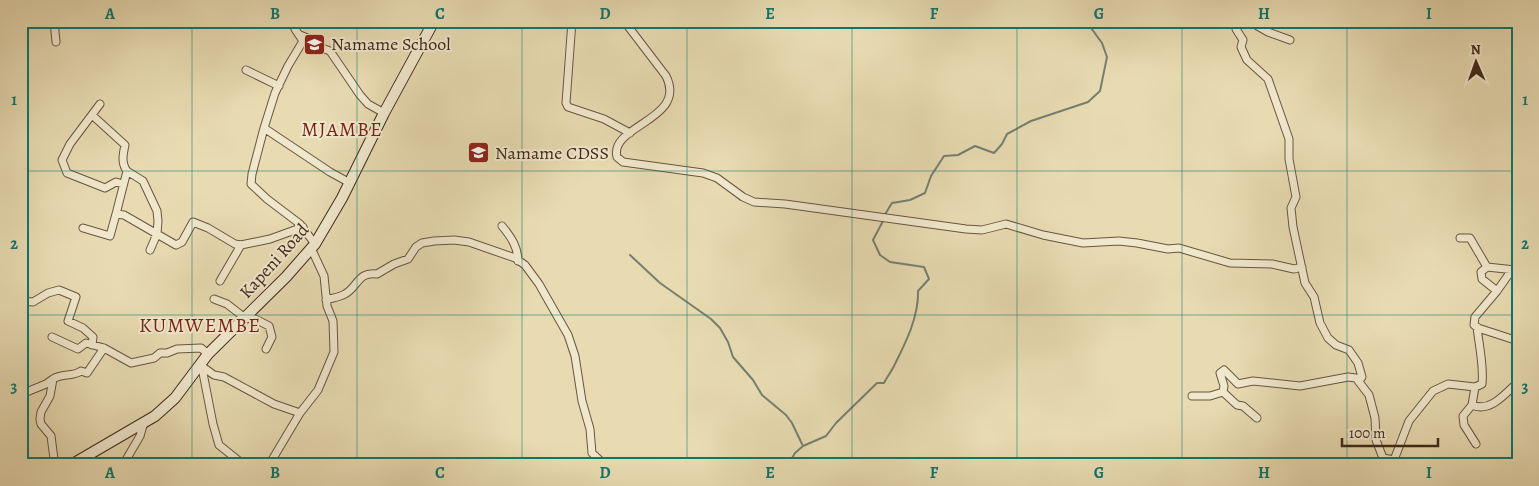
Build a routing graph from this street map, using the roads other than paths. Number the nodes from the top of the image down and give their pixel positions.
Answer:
1 (54, 21) edge
2 (305, 21) edge
3 (434, 21) edge
4 (572, 21) edge
5 (624, 21) edge
6 (1236, 21) edge
7 (1249, 21) edge
8 (293, 24) edge
9 (300, 35) junction
10 (1290, 40) dead end
11 (56, 42) dead end
12 (246, 70) dead end
13 (278, 86) junction
14 (100, 104) dead end
15 (384, 113) junction
16 (92, 116) junction
17 (264, 128) junction
18 (630, 133) junction
19 (127, 171) junction
20 (350, 183) junction
21 (124, 184) junction
22 (116, 214) junction
23 (502, 226) dead end
24 (82, 228) dead end
25 (303, 228) junction
26 (157, 234) junction
27 (1460, 238) dead end
28 (241, 245) junction
29 (313, 246) junction
30 (150, 250) dead end
31 (518, 261) junction
32 (1302, 267) junction
33 (1487, 267) junction
34 (1517, 270) edge
35 (220, 280) dead end
36 (1497, 291) junction
37 (214, 299) dead end
38 (326, 300) junction
39 (21, 301) edge
40 (246, 318) junction
41 (1477, 327) junction
42 (52, 337) dead end
43 (1518, 341) edge
44 (92, 344) junction
45 (104, 348) junction
46 (266, 349) dead end
47 (208, 354) junction
48 (201, 367) junction
49 (53, 379) junction
50 (1359, 381) junction
51 (1518, 382) edge
52 (1474, 387) junction
53 (1223, 392) junction
54 (24, 393) dead end
55 (1192, 396) dead end
56 (1472, 405) junction
57 (300, 413) junction
58 (1258, 418) dead end
59 (144, 422) junction
60 (1476, 444) dead end
61 (57, 465) edge
62 (71, 465) edge
63 (124, 465) edge
64 (244, 465) edge
65 (269, 465) edge
66 (605, 465) edge

1 - 11 street
2 - 8 street
3 - 15 main road, Kapeni Road
4 - 18 street
5 - 18 street
6 - 32 street
7 - 10 street
8 - 9 street
9 - 13 street
9 - 15 street
12 - 13 street
13 - 17 street
14 - 16 street
15 - 20 main road, Kapeni Road
16 - 19 street
16 - 21 street
17 - 20 street
17 - 25 street
18 - 32 street
19 - 21 street
19 - 26 street
20 - 29 main road, Kapeni Road
21 - 22 street
22 - 24 street
22 - 26 street
23 - 31 street
25 - 28 street
25 - 29 street
26 - 28 street
26 - 30 street
27 - 33 street
28 - 35 street
29 - 38 street
29 - 40 main road, Kapeni Road
31 - 38 street
31 - 66 street
32 - 50 street
33 - 34 street
33 - 36 street
34 - 36 street
36 - 41 street
37 - 40 street
38 - 57 street
39 - 44 street
40 - 46 street
40 - 47 main road, Kapeni Road
41 - 43 street
41 - 52 street
42 - 44 street
44 - 45 street
45 - 47 street
45 - 49 street
47 - 48 main road, Kapeni Road
48 - 57 street
48 - 59 main road, Kapeni Road
48 - 64 street
49 - 54 street
49 - 61 street
50 - 52 street
50 - 53 street
51 - 56 street
52 - 56 street
53 - 55 street
53 - 58 street
56 - 60 street
57 - 65 street
59 - 62 main road, Kapeni Road
59 - 63 street

